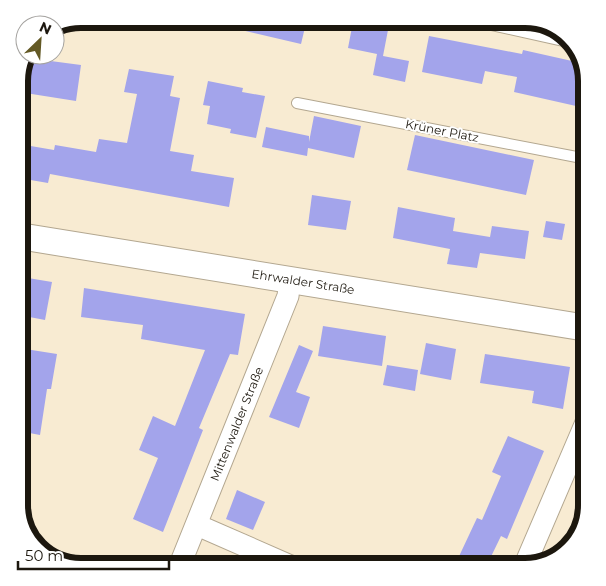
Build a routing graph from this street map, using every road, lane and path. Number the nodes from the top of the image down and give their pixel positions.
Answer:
1 (297, 103) dead end
2 (578, 157) edge
3 (28, 237) edge
4 (290, 279) junction
5 (578, 327) edge
6 (578, 441) edge
7 (197, 525) junction
8 (183, 558) edge
9 (272, 558) edge
10 (528, 558) edge

1 - 2 lane, Krüner Platz
3 - 4 street, Ehrwalder Straße
4 - 5 street, Ehrwalder Straße
4 - 7 street, Mittenwalder Straße
6 - 10 street
7 - 8 street, Mittenwalder Straße
7 - 9 street

